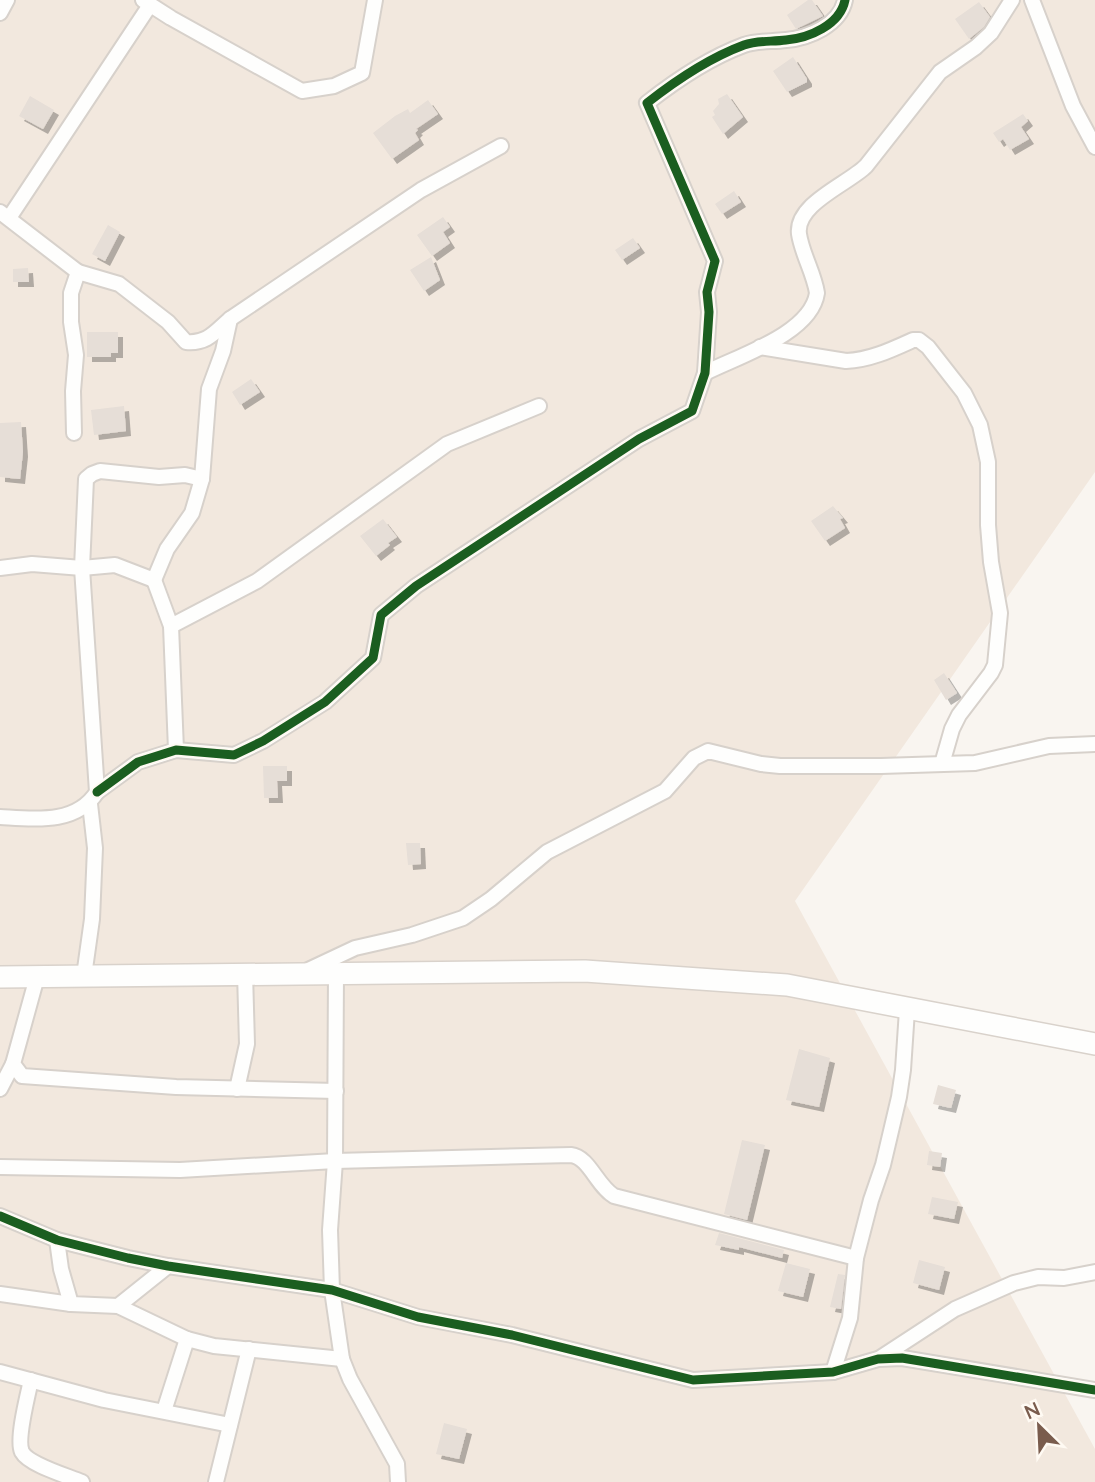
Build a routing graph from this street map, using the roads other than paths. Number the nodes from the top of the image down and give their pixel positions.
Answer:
1 (7, 0) edge
2 (375, 0) edge
3 (845, 0) edge
4 (1012, 0) edge
5 (1032, 0) edge
6 (147, 2) edge
7 (0, 13) edge
8 (501, 146) dead end
9 (1095, 148) edge
10 (4, 215) edge
11 (78, 272) junction
12 (230, 319) junction
13 (760, 348) junction
14 (705, 373) junction
15 (540, 406) dead end
16 (74, 433) dead end
17 (202, 479) junction
18 (0, 568) edge
19 (82, 568) junction
20 (154, 580) junction
21 (172, 626) junction
22 (1095, 744) edge
23 (176, 750) junction
24 (943, 764) junction
25 (94, 798) junction
26 (0, 817) edge
27 (336, 972) junction
28 (245, 973) junction
29 (303, 973) junction
30 (84, 976) junction
31 (0, 977) edge
32 (37, 977) junction
33 (907, 1010) junction
34 (1095, 1044) edge
35 (13, 1064) junction
36 (237, 1088) junction
37 (0, 1089) edge
38 (336, 1091) junction
39 (335, 1161) junction
40 (0, 1167) edge
41 (0, 1216) edge
42 (57, 1240) junction
43 (856, 1258) junction
44 (168, 1266) junction
45 (1095, 1272) edge
46 (332, 1290) junction
47 (0, 1294) edge
48 (71, 1304) junction
49 (117, 1306) junction
50 (187, 1339) junction
51 (249, 1349) junction
52 (342, 1359) junction
53 (878, 1359) junction
54 (0, 1372) edge
55 (833, 1372) junction
56 (31, 1380) junction
57 (1095, 1390) edge
58 (164, 1411) junction
59 (230, 1425) junction
60 (82, 1482) edge
61 (216, 1482) edge
62 (398, 1482) edge

1 - 7 street
2 - 6 street
3 - 14 street
4 - 13 street
5 - 9 street
6 - 10 street
8 - 12 street
10 - 11 street
11 - 12 street
11 - 16 street
12 - 17 street
13 - 14 street
13 - 24 street
14 - 23 street
15 - 21 street
17 - 19 street
17 - 20 street
18 - 19 street
19 - 20 street
19 - 25 street
20 - 21 street
21 - 23 street
22 - 24 street
23 - 25 street
24 - 29 street
25 - 26 street
25 - 30 street
27 - 29 street
27 - 33 street
27 - 38 street
28 - 29 street
28 - 30 street
28 - 36 street
30 - 32 street
31 - 32 street
32 - 35 street
33 - 34 street
33 - 43 street
35 - 36 street
35 - 37 street
36 - 38 street
38 - 39 street
39 - 40 street
39 - 43 street
39 - 46 street
41 - 42 street
42 - 44 street
42 - 48 street
43 - 55 street
44 - 46 street
44 - 49 street
45 - 53 street
46 - 52 street
46 - 55 street
47 - 48 street
48 - 49 street
49 - 50 street
50 - 51 street
50 - 58 street
51 - 52 street
51 - 59 street
52 - 62 street
53 - 55 street
53 - 57 street
54 - 56 street
56 - 58 street
56 - 60 street
58 - 59 street
59 - 61 street

